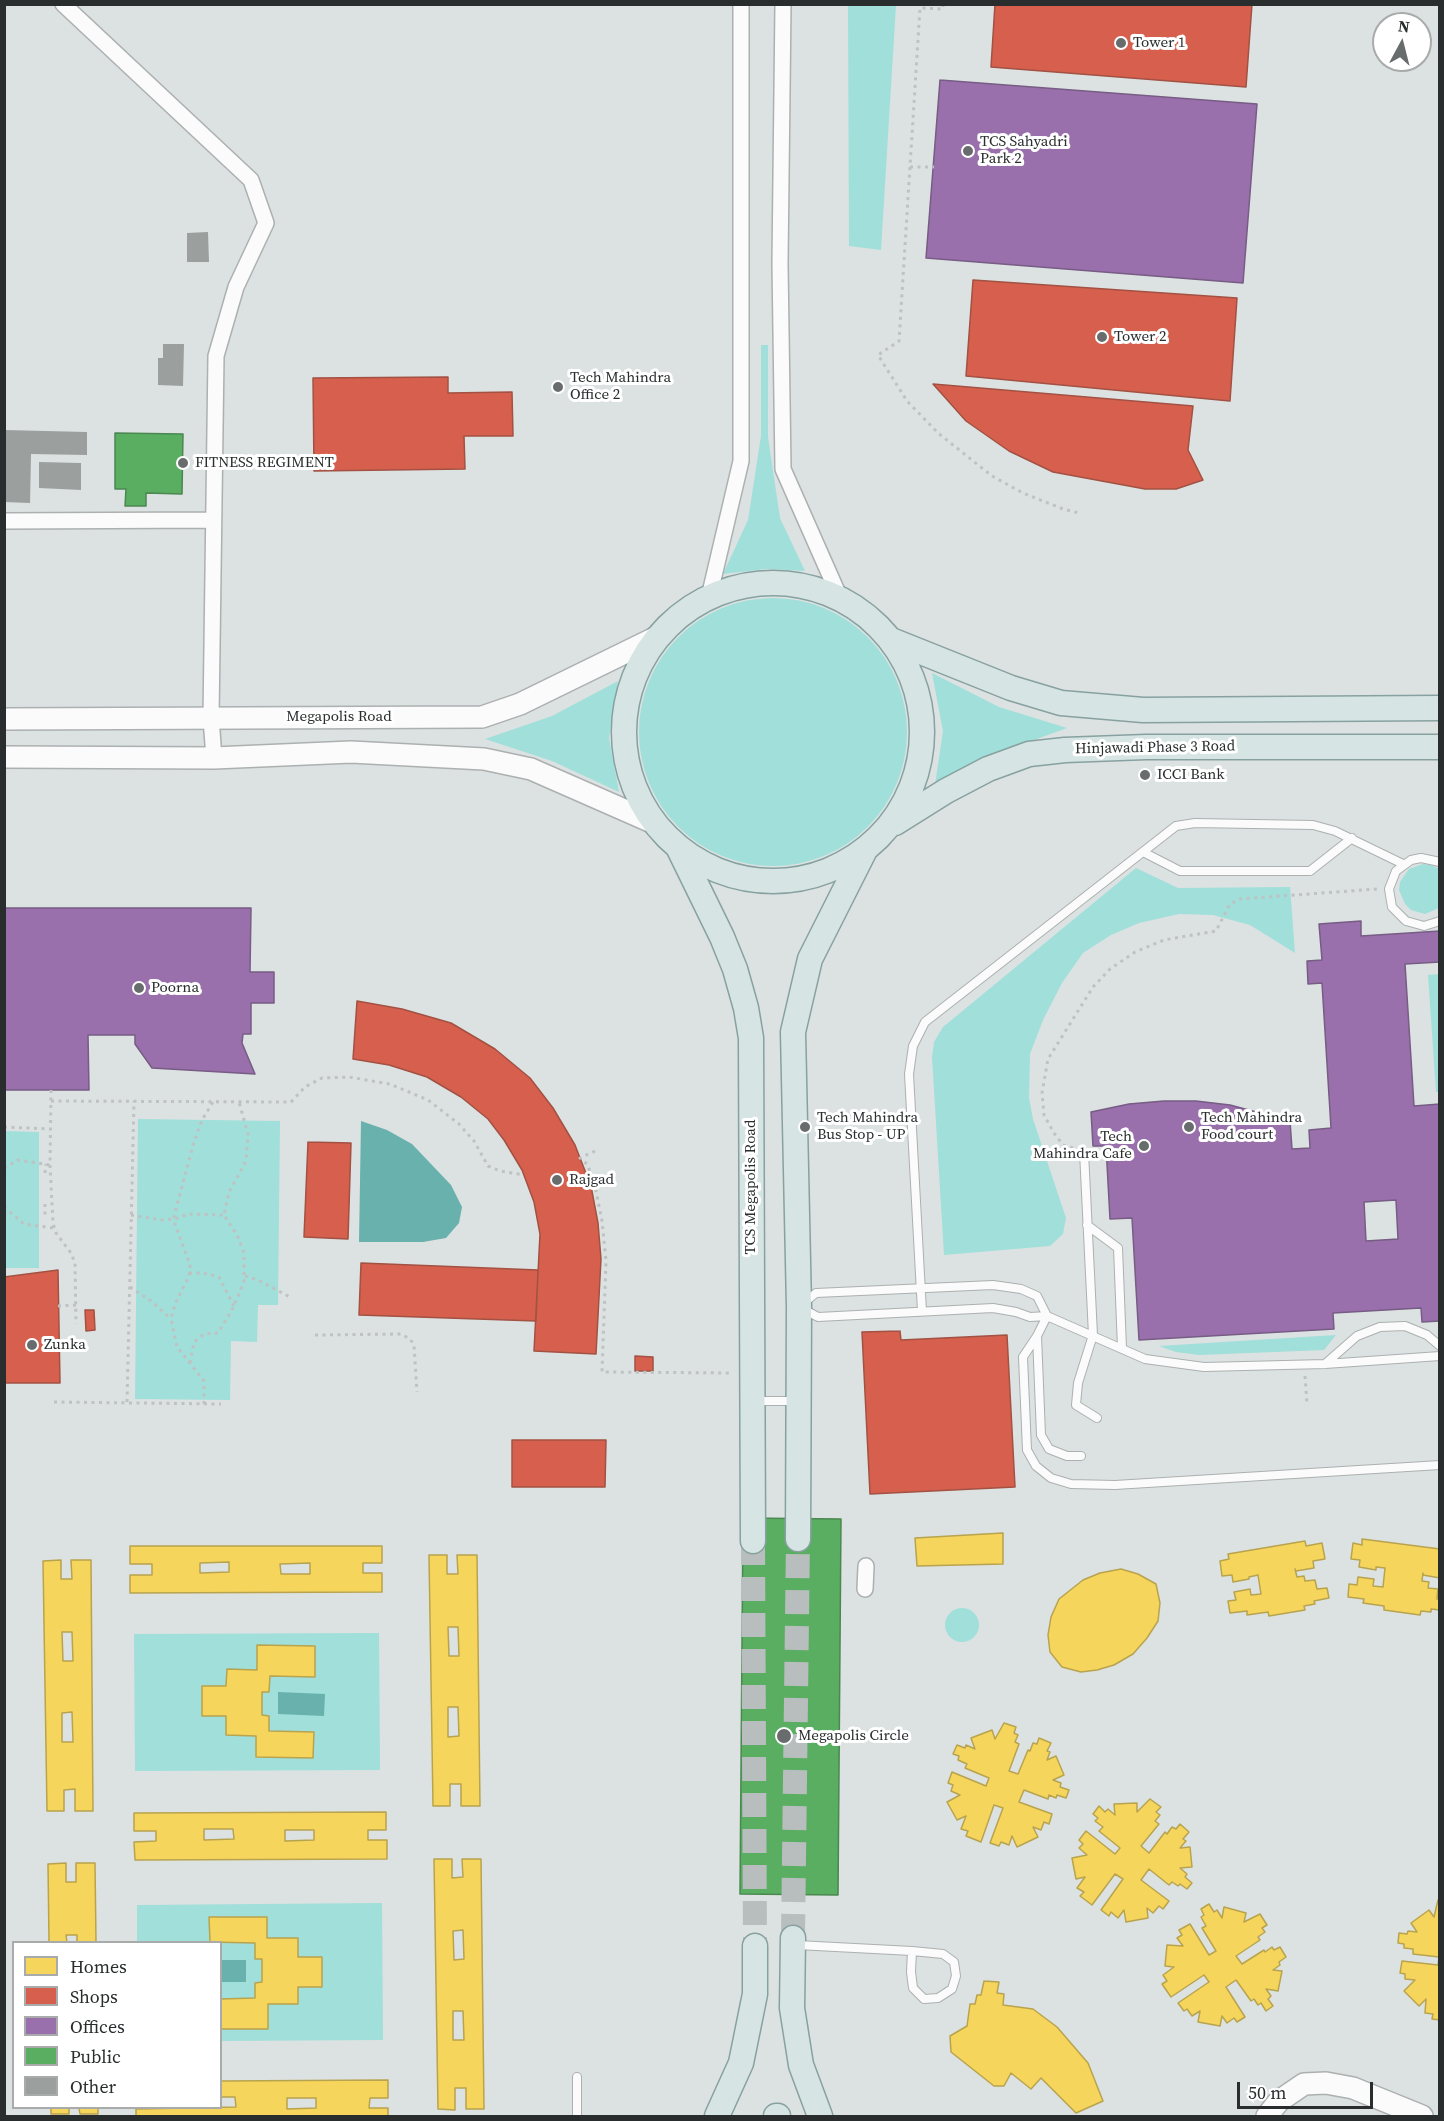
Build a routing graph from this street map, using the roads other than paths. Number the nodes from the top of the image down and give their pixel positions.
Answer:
1 (63, 4) edge
2 (741, 4) edge
3 (783, 4) edge
4 (213, 520) junction
5 (4, 521) edge
6 (709, 597) junction
7 (840, 598) junction
8 (657, 638) junction
9 (891, 640) junction
10 (1440, 708) edge
11 (211, 718) junction
12 (4, 719) edge
13 (1440, 747) edge
14 (4, 757) edge
15 (214, 758) junction
16 (654, 823) junction
17 (889, 826) junction
18 (1352, 838) junction
19 (678, 847) junction
20 (865, 850) junction
21 (1143, 852) junction
22 (1440, 862) edge
23 (1403, 864) junction
24 (1440, 921) edge
25 (1084, 1152) road end
26 (1087, 1226) junction
27 (921, 1287) junction
28 (799, 1307) junction
29 (922, 1311) junction
30 (1047, 1316) junction
31 (1093, 1335) junction
32 (1037, 1336) junction
33 (1440, 1346) edge
34 (1122, 1348) junction
35 (1440, 1356) edge
36 (1325, 1364) junction
37 (753, 1401) junction
38 (799, 1401) junction
39 (1097, 1418) dead end
40 (1081, 1456) dead end
41 (1440, 1465) edge
42 (798, 1539) tunnel mouth
43 (753, 1540) tunnel mouth
44 (866, 1566) dead end
45 (865, 1589) dead end
46 (792, 1941) joint
47 (755, 1946) tunnel mouth
48 (912, 1951) junction
49 (577, 2077) dead end
50 (577, 2116) edge
51 (717, 2116) edge
52 (820, 2116) edge
53 (1267, 2116) edge
54 (1422, 2116) edge

1 - 4 street
2 - 6 street
3 - 7 street
4 - 5 street
4 - 11 street
6 - 7 main road
6 - 8 main road
7 - 9 main road
8 - 11 street, Megapolis Road
8 - 16 main road
9 - 10 main road
9 - 17 main road
11 - 12 street, Megapolis Road
11 - 15 street
13 - 17 main road, Hinjawadi Phase 3 Road
14 - 15 street
15 - 16 street
16 - 19 main road
17 - 20 main road
18 - 21 lane
18 - 21 lane
18 - 23 lane
19 - 20 main road
19 - 37 main road, TCS Megapolis Road
20 - 28 main road
21 - 27 lane
22 - 23 lane
23 - 24 lane
25 - 26 lane
26 - 31 lane
26 - 34 lane
27 - 28 lane
27 - 29 lane
27 - 30 lane
28 - 29 lane
28 - 38 main road
29 - 30 lane
30 - 31 lane
30 - 32 lane
31 - 34 lane
31 - 39 lane
32 - 40 lane
32 - 41 lane
33 - 36 lane
34 - 36 lane
35 - 36 lane
37 - 38 lane
37 - 43 main road, TCS Megapolis Road
38 - 42 main road
44 - 45 street
46 - 48 lane
46 - 52 main road
47 - 51 main road
48 - 48 lane
49 - 50 lane
53 - 54 street

